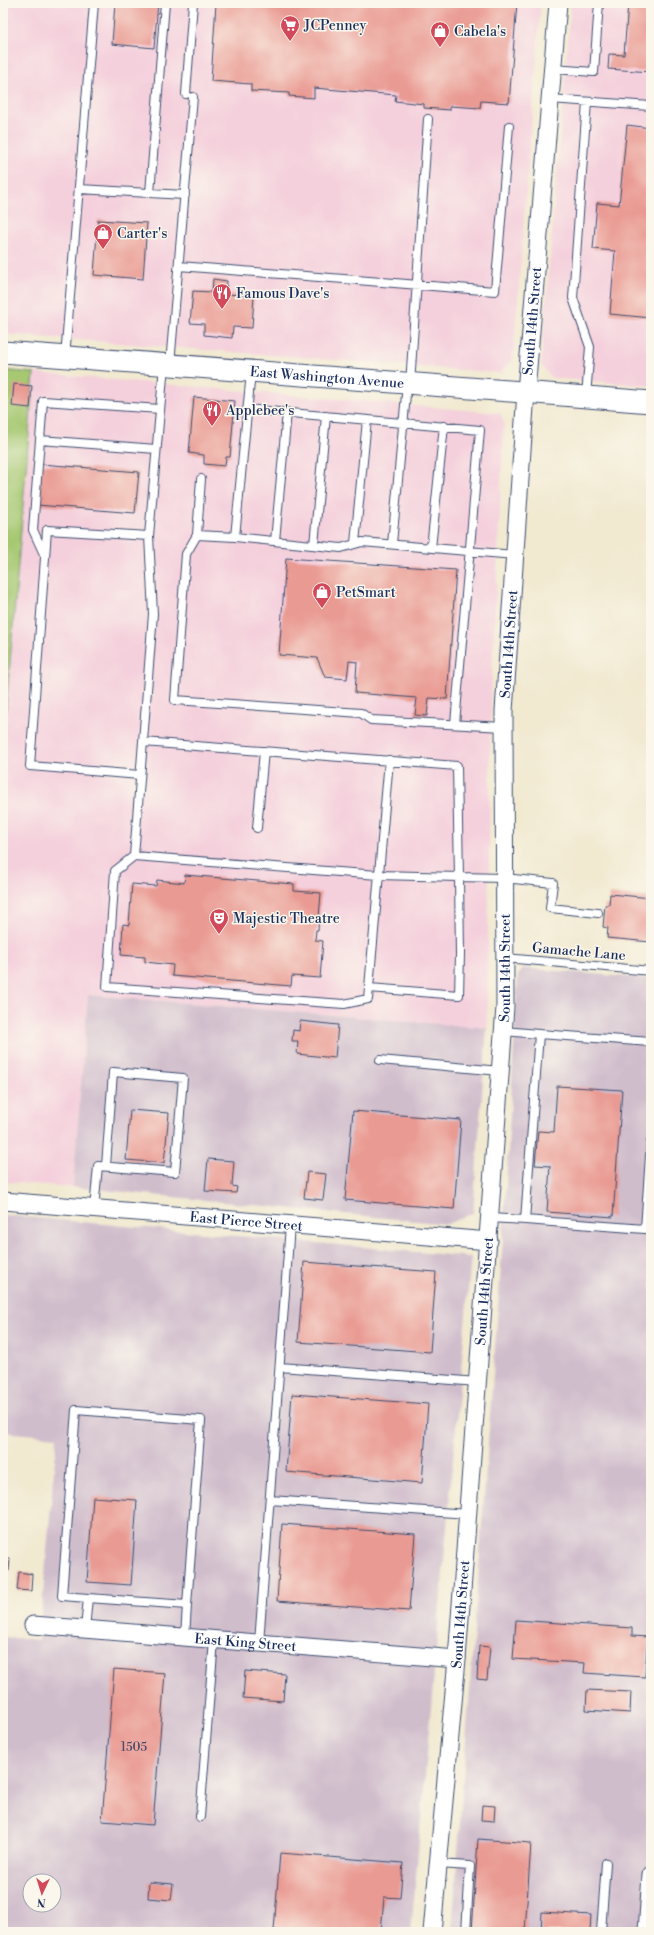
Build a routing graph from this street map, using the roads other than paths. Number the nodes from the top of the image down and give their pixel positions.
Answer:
1 (94, 3) edge
2 (165, 3) edge
3 (193, 3) edge
4 (558, 3) edge
5 (599, 3) edge
6 (553, 69) junction
7 (550, 99) junction
8 (588, 102) junction
9 (651, 106) edge
10 (428, 119) dead end
11 (509, 126) dead end
12 (79, 189) junction
13 (150, 193) junction
14 (185, 195) junction
15 (179, 266) junction
16 (417, 284) junction
17 (3, 352) edge
18 (65, 357) junction
19 (167, 365) junction
20 (251, 371) junction
21 (408, 384) junction
22 (526, 392) junction
23 (586, 397) junction
24 (651, 402) edge
25 (160, 409) junction
26 (247, 409) junction
27 (287, 412) junction
28 (326, 416) junction
29 (367, 420) junction
30 (403, 423) junction
31 (444, 426) junction
32 (40, 440) junction
33 (156, 449) junction
34 (201, 479) dead end
35 (197, 535) junction
36 (149, 536) junction
37 (235, 538) junction
38 (275, 541) junction
39 (355, 543) junction
40 (392, 544) junction
41 (314, 545) junction
42 (432, 548) junction
43 (469, 552) junction
44 (45, 555) junction
45 (515, 555) junction
46 (455, 724) junction
47 (504, 727) junction
48 (143, 742) junction
49 (264, 751) junction
50 (389, 760) junction
51 (140, 775) junction
52 (257, 828) dead end
53 (134, 856) junction
54 (378, 875) junction
55 (459, 877) junction
56 (504, 878) junction
57 (598, 913) dead end
58 (505, 958) junction
59 (651, 971) edge
60 (369, 988) junction
61 (503, 1031) junction
62 (539, 1034) junction
63 (651, 1042) edge
64 (380, 1060) dead end
65 (500, 1071) junction
66 (651, 1141) edge
67 (106, 1166) junction
68 (3, 1201) edge
69 (94, 1209) junction
70 (490, 1218) junction
71 (525, 1220) junction
72 (290, 1225) junction
73 (489, 1241) junction
74 (280, 1367) junction
75 (478, 1382) junction
76 (270, 1500) junction
77 (468, 1514) junction
78 (88, 1598) junction
79 (187, 1605) junction
80 (33, 1625) dead end
81 (85, 1629) junction
82 (185, 1637) junction
83 (214, 1640) junction
84 (259, 1643) junction
85 (457, 1659) junction
86 (200, 1817) dead end
87 (606, 1863) dead end
88 (438, 1864) junction
89 (651, 1875) edge
90 (432, 1932) edge
91 (466, 1932) edge
92 (601, 1932) edge
93 (647, 1932) edge

1 - 12 lane
2 - 13 lane
3 - 14 lane
4 - 6 street, South 14th Street
5 - 6 lane
6 - 7 street, South 14th Street
7 - 8 lane
7 - 22 street, South 14th Street
8 - 9 lane
8 - 23 lane
10 - 16 lane
11 - 16 lane
12 - 13 lane
12 - 18 lane
13 - 14 lane
14 - 15 lane
15 - 16 lane
15 - 19 lane
16 - 21 lane
17 - 18 street, East Washington Avenue
18 - 19 street, East Washington Avenue
19 - 20 street, East Washington Avenue
19 - 25 lane
20 - 21 street, East Washington Avenue
20 - 26 lane
21 - 22 street, East Washington Avenue
21 - 30 lane
22 - 23 street, East Washington Avenue
22 - 45 street, South 14th Street
23 - 24 street, East Washington Avenue
25 - 32 lane
25 - 33 lane
26 - 27 lane
26 - 37 lane
27 - 28 lane
27 - 38 lane
28 - 29 lane
28 - 41 lane
29 - 30 lane
29 - 39 lane
30 - 31 lane
30 - 40 lane
31 - 42 lane
31 - 43 lane
32 - 33 lane
32 - 44 lane
33 - 36 lane
34 - 35 lane
35 - 37 lane
35 - 46 lane
36 - 44 lane
36 - 48 lane
37 - 38 lane
38 - 41 lane
39 - 40 lane
39 - 41 lane
40 - 42 lane
42 - 43 lane
43 - 45 lane
43 - 46 lane
44 - 51 lane
45 - 47 street, South 14th Street
46 - 47 lane
47 - 56 street, South 14th Street
48 - 49 lane
48 - 51 lane
49 - 50 lane
49 - 52 lane
50 - 54 lane
50 - 55 lane
51 - 53 lane
53 - 54 lane
53 - 60 lane
54 - 55 lane
54 - 60 lane
55 - 56 lane
55 - 60 lane
56 - 57 lane
56 - 58 street, South 14th Street
58 - 59 lane, Gamache Lane
58 - 61 street, South 14th Street
61 - 62 lane
61 - 65 street, South 14th Street
62 - 63 lane
62 - 71 lane
64 - 65 lane
65 - 70 street, South 14th Street
66 - 71 lane
67 - 67 lane
67 - 69 lane
68 - 69 street, East Pierce Street
69 - 72 street, East Pierce Street
70 - 71 lane
70 - 73 street, South 14th Street
72 - 73 street, East Pierce Street
72 - 74 lane
73 - 75 street, South 14th Street
74 - 75 lane
74 - 76 lane
75 - 77 street, South 14th Street
76 - 77 lane
76 - 84 lane
77 - 85 street, South 14th Street
78 - 79 lane
78 - 79 lane
78 - 81 lane
79 - 82 lane
80 - 81 street, East King Street
81 - 82 street, East King Street
82 - 83 street, East King Street
83 - 84 street, East King Street
83 - 86 lane
84 - 85 street, East King Street
85 - 88 street, South 14th Street
87 - 92 lane
88 - 90 street, South 14th Street
88 - 91 lane
89 - 93 street

